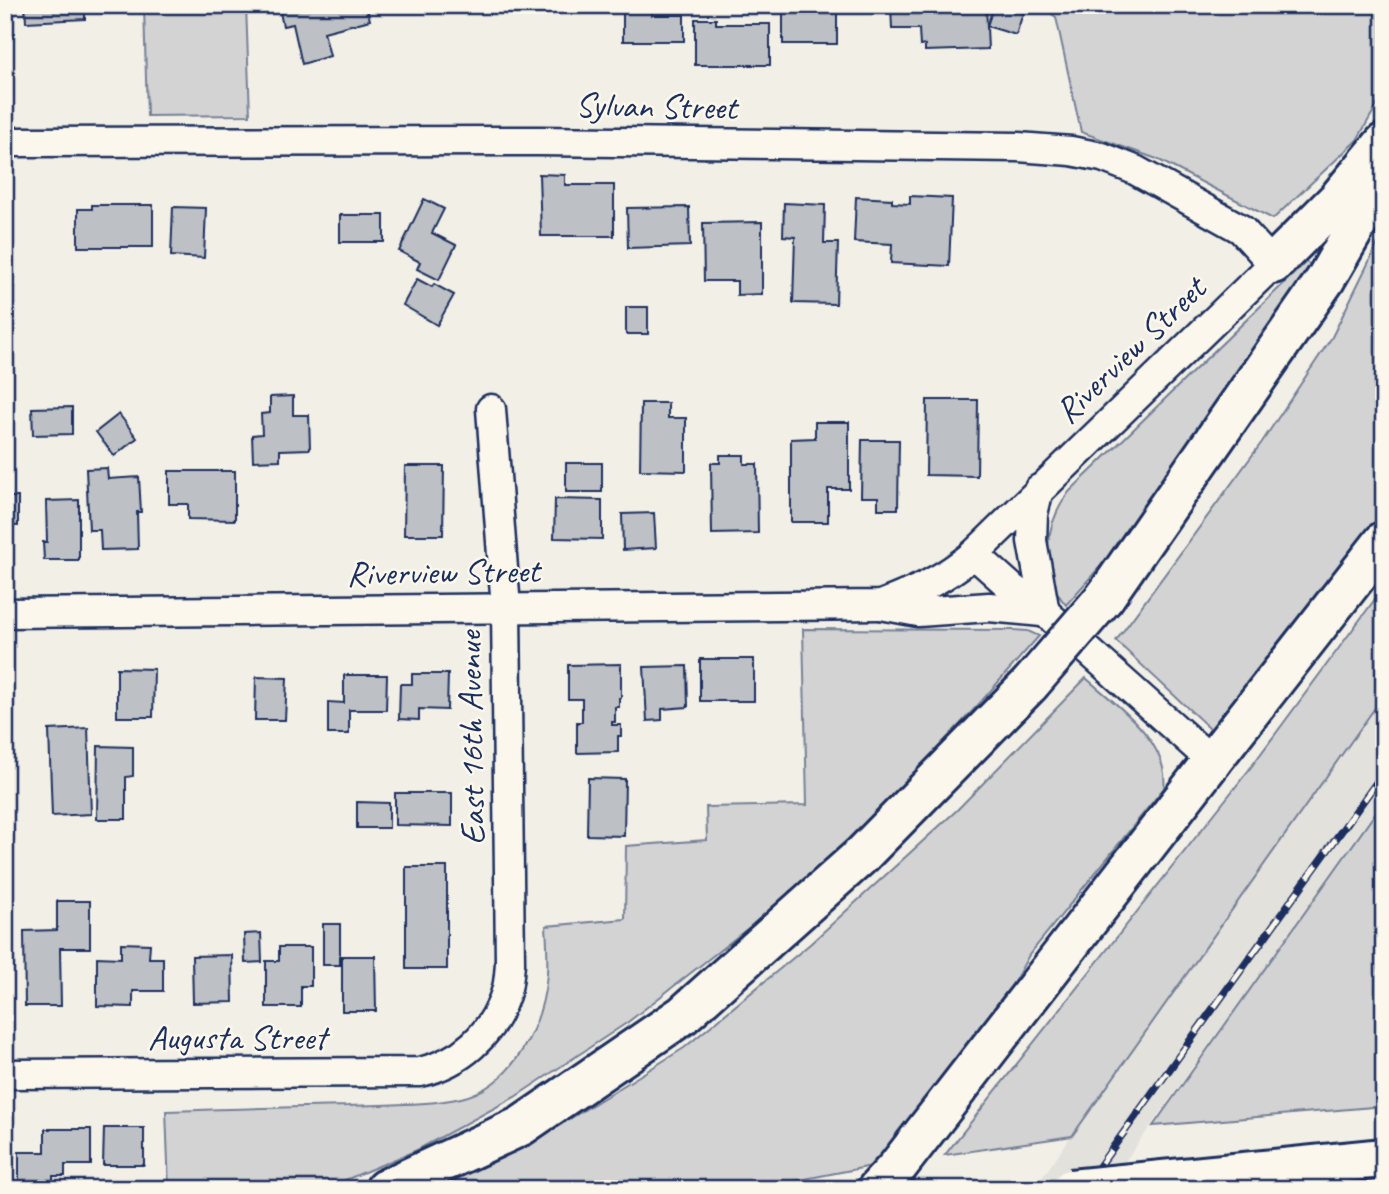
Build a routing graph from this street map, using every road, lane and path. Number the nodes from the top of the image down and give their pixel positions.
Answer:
1 (5, 142) edge
2 (1384, 143) edge
3 (1384, 178) edge
4 (1273, 264) junction
5 (491, 409) dead end
6 (1039, 489) junction
7 (1384, 541) edge
8 (974, 554) junction
9 (881, 605) junction
10 (506, 608) junction
11 (5, 612) edge
12 (1045, 612) junction
13 (1212, 761) junction
14 (465, 1052) joint
15 (5, 1074) edge
16 (1384, 1158) edge
17 (385, 1189) edge
18 (877, 1189) edge
19 (1071, 1189) edge

1 - 4 street, Sylvan Street
2 - 4 main road
3 - 17 main road, bridge
4 - 6 street, Riverview Street
5 - 10 street, East 16th Avenue
6 - 8 street, Riverview Street
6 - 12 street
7 - 13 main road
8 - 9 street, Riverview Street
8 - 12 street
9 - 10 street, Riverview Street
9 - 12 street, Riverview Street
10 - 11 street, Riverview Street
10 - 14 street, East 16th Avenue
12 - 13 street
13 - 18 main road
14 - 15 street, Augusta Street
16 - 19 main road, bridge

